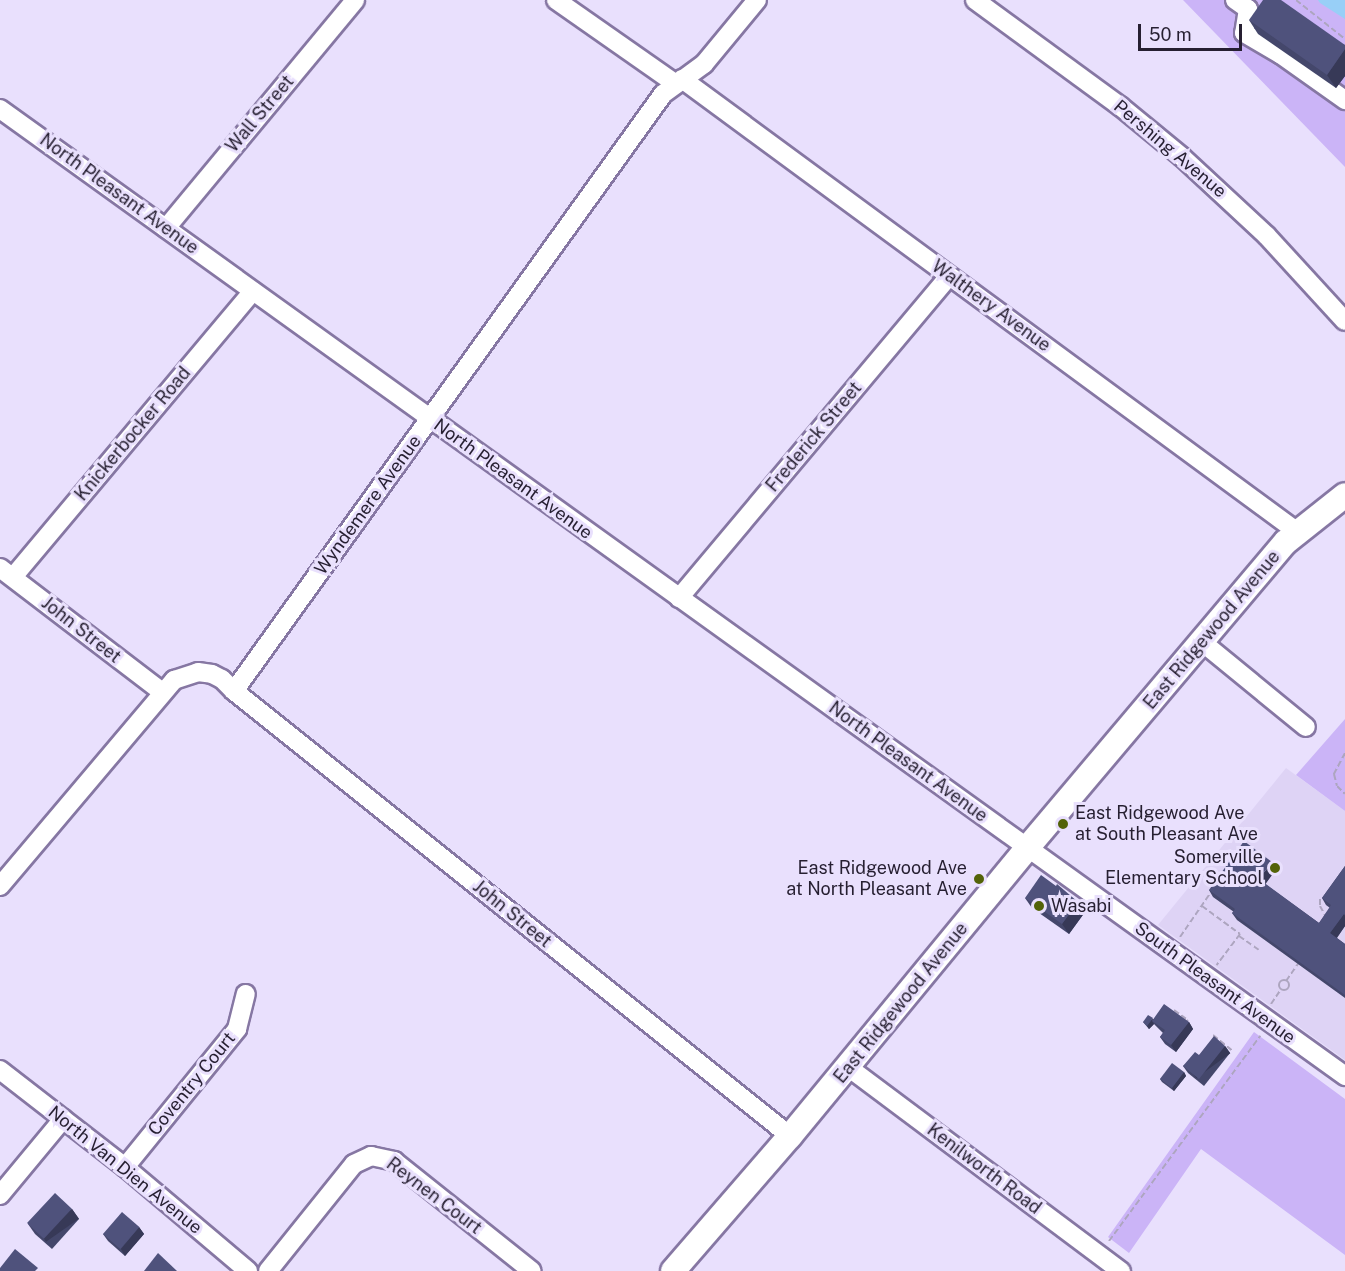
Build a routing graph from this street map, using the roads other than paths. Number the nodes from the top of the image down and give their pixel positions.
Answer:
1 (355, 0) edge
2 (556, 0) edge
3 (757, 0) edge
4 (975, 0) edge
5 (1235, 0) edge
6 (679, 82) junction
7 (1345, 100) edge
8 (1, 111) edge
9 (166, 228) junction
10 (949, 276) junction
11 (253, 291) junction
12 (1345, 321) edge
13 (429, 418) junction
14 (1345, 495) edge
15 (1299, 532) junction
16 (6, 572) edge
17 (679, 598) junction
18 (1202, 642) junction
19 (234, 691) junction
20 (162, 692) junction
21 (1306, 727) dead end
22 (1027, 848) junction
23 (0, 886) edge
24 (246, 994) dead end
25 (848, 1067) junction
26 (0, 1070) edge
27 (1345, 1076) edge
28 (63, 1119) junction
29 (790, 1136) junction
30 (125, 1167) junction
31 (0, 1195) edge
32 (248, 1271) edge
33 (268, 1271) edge
34 (532, 1271) edge
35 (673, 1271) edge
36 (1121, 1271) edge

1 - 9 street, Wall Street
2 - 6 street, Walthery Avenue
3 - 6 street, Wyndemere Avenue
4 - 12 street, Pershing Avenue
5 - 7 street
6 - 10 street, Walthery Avenue
6 - 13 street, Wyndemere Avenue
8 - 9 street, North Pleasant Avenue
9 - 11 street, North Pleasant Avenue
10 - 15 street, Walthery Avenue
10 - 17 street, Frederick Street
11 - 13 street, North Pleasant Avenue
11 - 16 street, Knickerbocker Road
13 - 17 street, North Pleasant Avenue
13 - 19 street, Wyndemere Avenue
14 - 15 main road, East Ridgewood Avenue
15 - 18 main road, East Ridgewood Avenue
16 - 20 street, John Street
17 - 22 street, North Pleasant Avenue
18 - 21 street
18 - 22 main road, East Ridgewood Avenue
19 - 20 street
19 - 29 street, John Street
20 - 23 street
22 - 25 main road, East Ridgewood Avenue
22 - 27 street, South Pleasant Avenue
24 - 30 street, Coventry Court
25 - 29 main road, East Ridgewood Avenue
25 - 36 street, Kenilworth Road
26 - 28 street, North Van Dien Avenue
28 - 30 street, North Van Dien Avenue
28 - 31 street
29 - 35 main road, East Ridgewood Avenue
30 - 32 street, North Van Dien Avenue
33 - 34 street, Reynen Court

